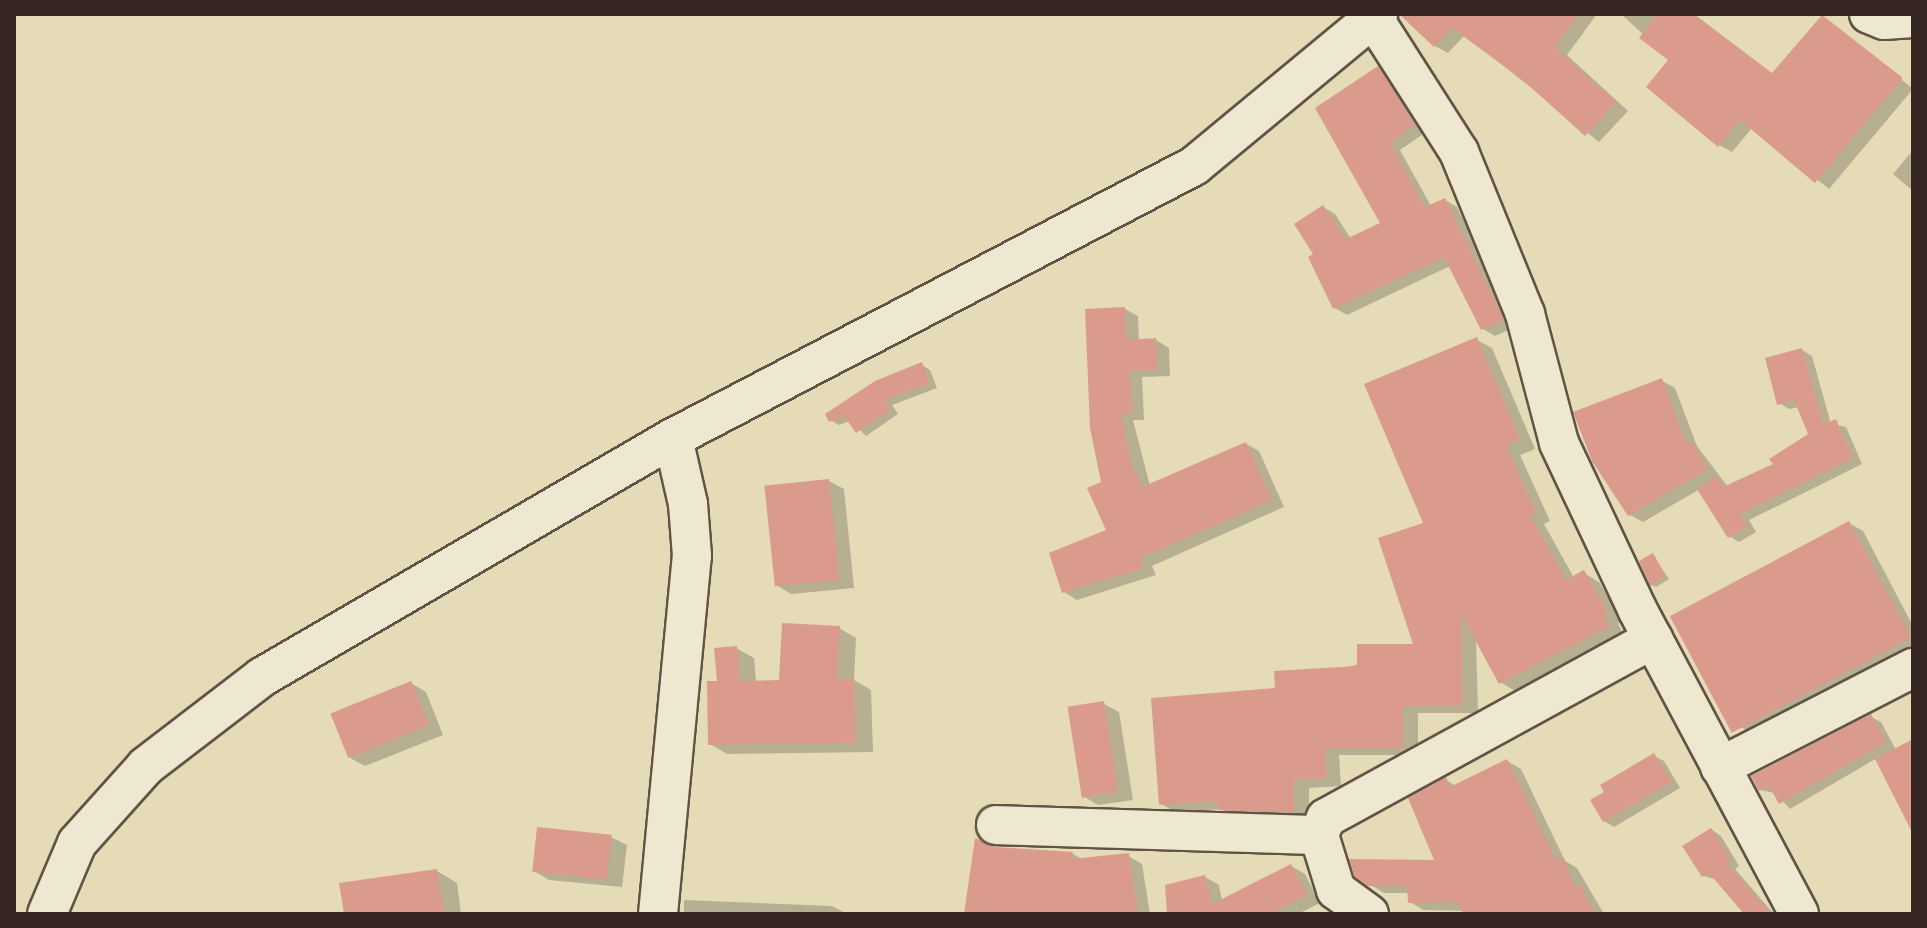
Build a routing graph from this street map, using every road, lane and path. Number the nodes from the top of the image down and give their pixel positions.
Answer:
1 (1869, 14) edge
2 (1376, 17) edge
3 (1913, 18) edge
4 (673, 438) junction
5 (1653, 639) junction
6 (1913, 668) edge
7 (1720, 767) junction
8 (996, 825) dead end
9 (1319, 835) junction
10 (47, 914) edge
11 (658, 914) edge
12 (1369, 914) edge
13 (1799, 914) edge

1 - 3 street
2 - 4 street
2 - 5 street
4 - 10 street
4 - 11 street
5 - 7 street
5 - 9 street
6 - 7 street
7 - 13 street
8 - 9 street
9 - 12 street

